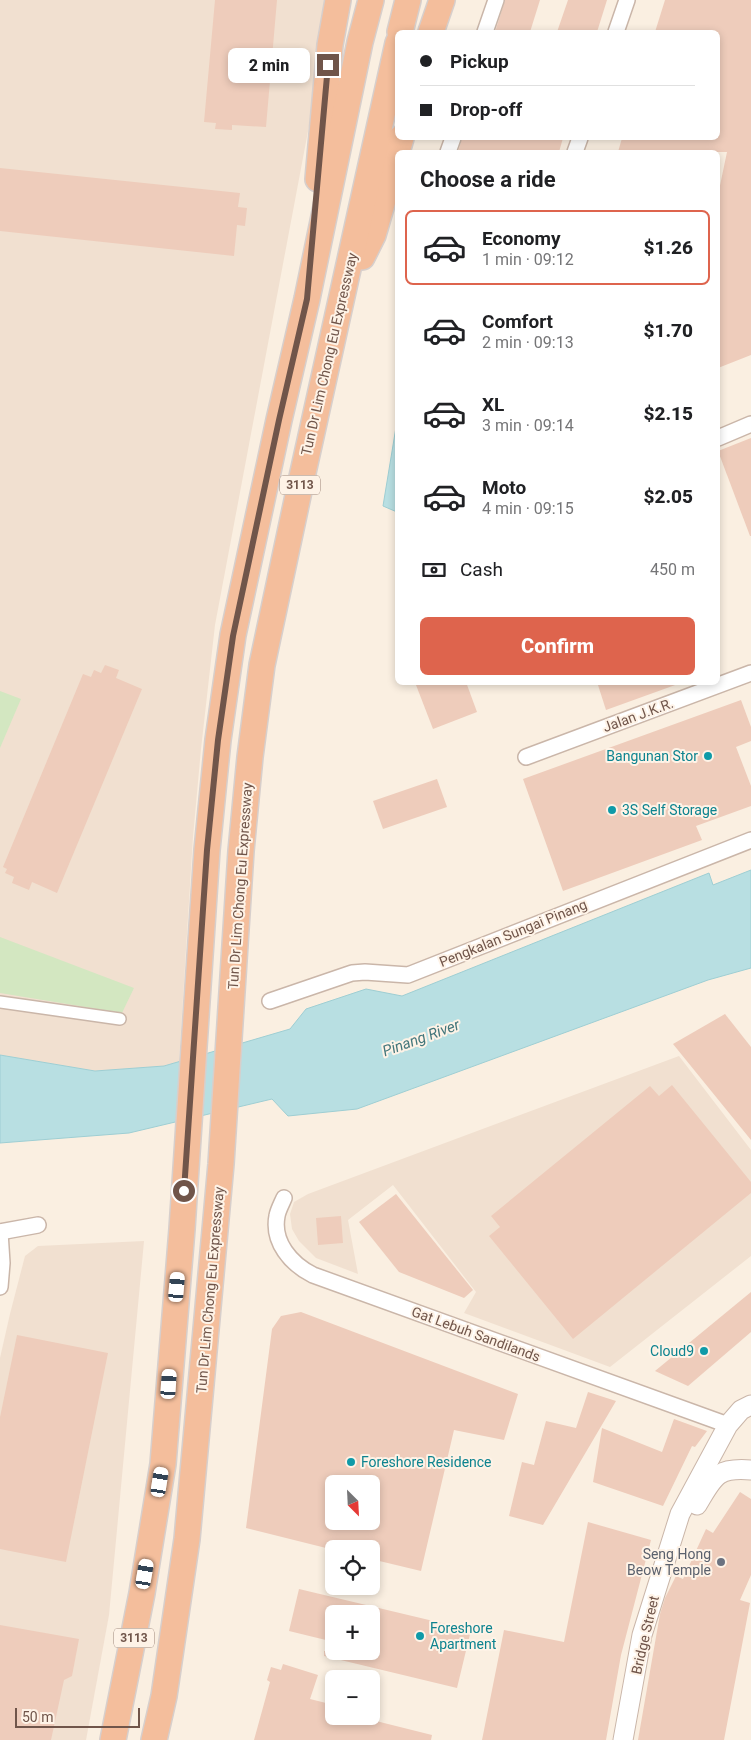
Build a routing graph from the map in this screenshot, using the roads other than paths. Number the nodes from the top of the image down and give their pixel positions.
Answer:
1 (338, 0) edge
2 (371, 0) edge
3 (408, 0) edge
4 (442, 0) edge
5 (496, 0) edge
6 (627, 0) edge
7 (401, 30) edge
8 (432, 30) edge
9 (487, 30) edge
10 (617, 30) edge
11 (395, 55) edge
12 (395, 159) edge
13 (307, 299) junction
14 (340, 305) junction
15 (751, 424) edge
16 (720, 437) edge
17 (751, 673) edge
18 (719, 685) edge
19 (720, 685) edge
20 (526, 757) dead end
21 (751, 840) edge
22 (270, 1001) dead end
23 (0, 1002) edge
24 (120, 1019) dead end
25 (284, 1198) dead end
26 (38, 1225) dead end
27 (0, 1232) edge
28 (0, 1287) edge
29 (751, 1405) edge
30 (728, 1425) junction
31 (751, 1470) edge
32 (674, 1532) junction
33 (113, 1740) edge
34 (154, 1740) edge
35 (623, 1740) edge

1 - 13 highway
2 - 13 highway, 3113
3 - 7 highway, Tun Dr Lim Chong Eu Expressway / 3113
4 - 8 highway
5 - 9 street
6 - 10 street
11 - 14 highway, Tun Dr Lim Chong Eu Expressway / 3113
12 - 14 highway
13 - 33 highway, 3113
14 - 34 highway, Tun Dr Lim Chong Eu Expressway / 3113
15 - 16 street
17 - 19 street, Jalan J.K.R.
18 - 20 street, Jalan J.K.R.
21 - 22 street, Pengkalan Sungai Pinang
23 - 24 street
25 - 30 street, Gat Lebuh Sandilands
26 - 27 street
27 - 28 street
29 - 30 street, Bridge Street
30 - 32 street, Bridge Street
31 - 32 street, Bridge Street
32 - 35 street, Bridge Street

